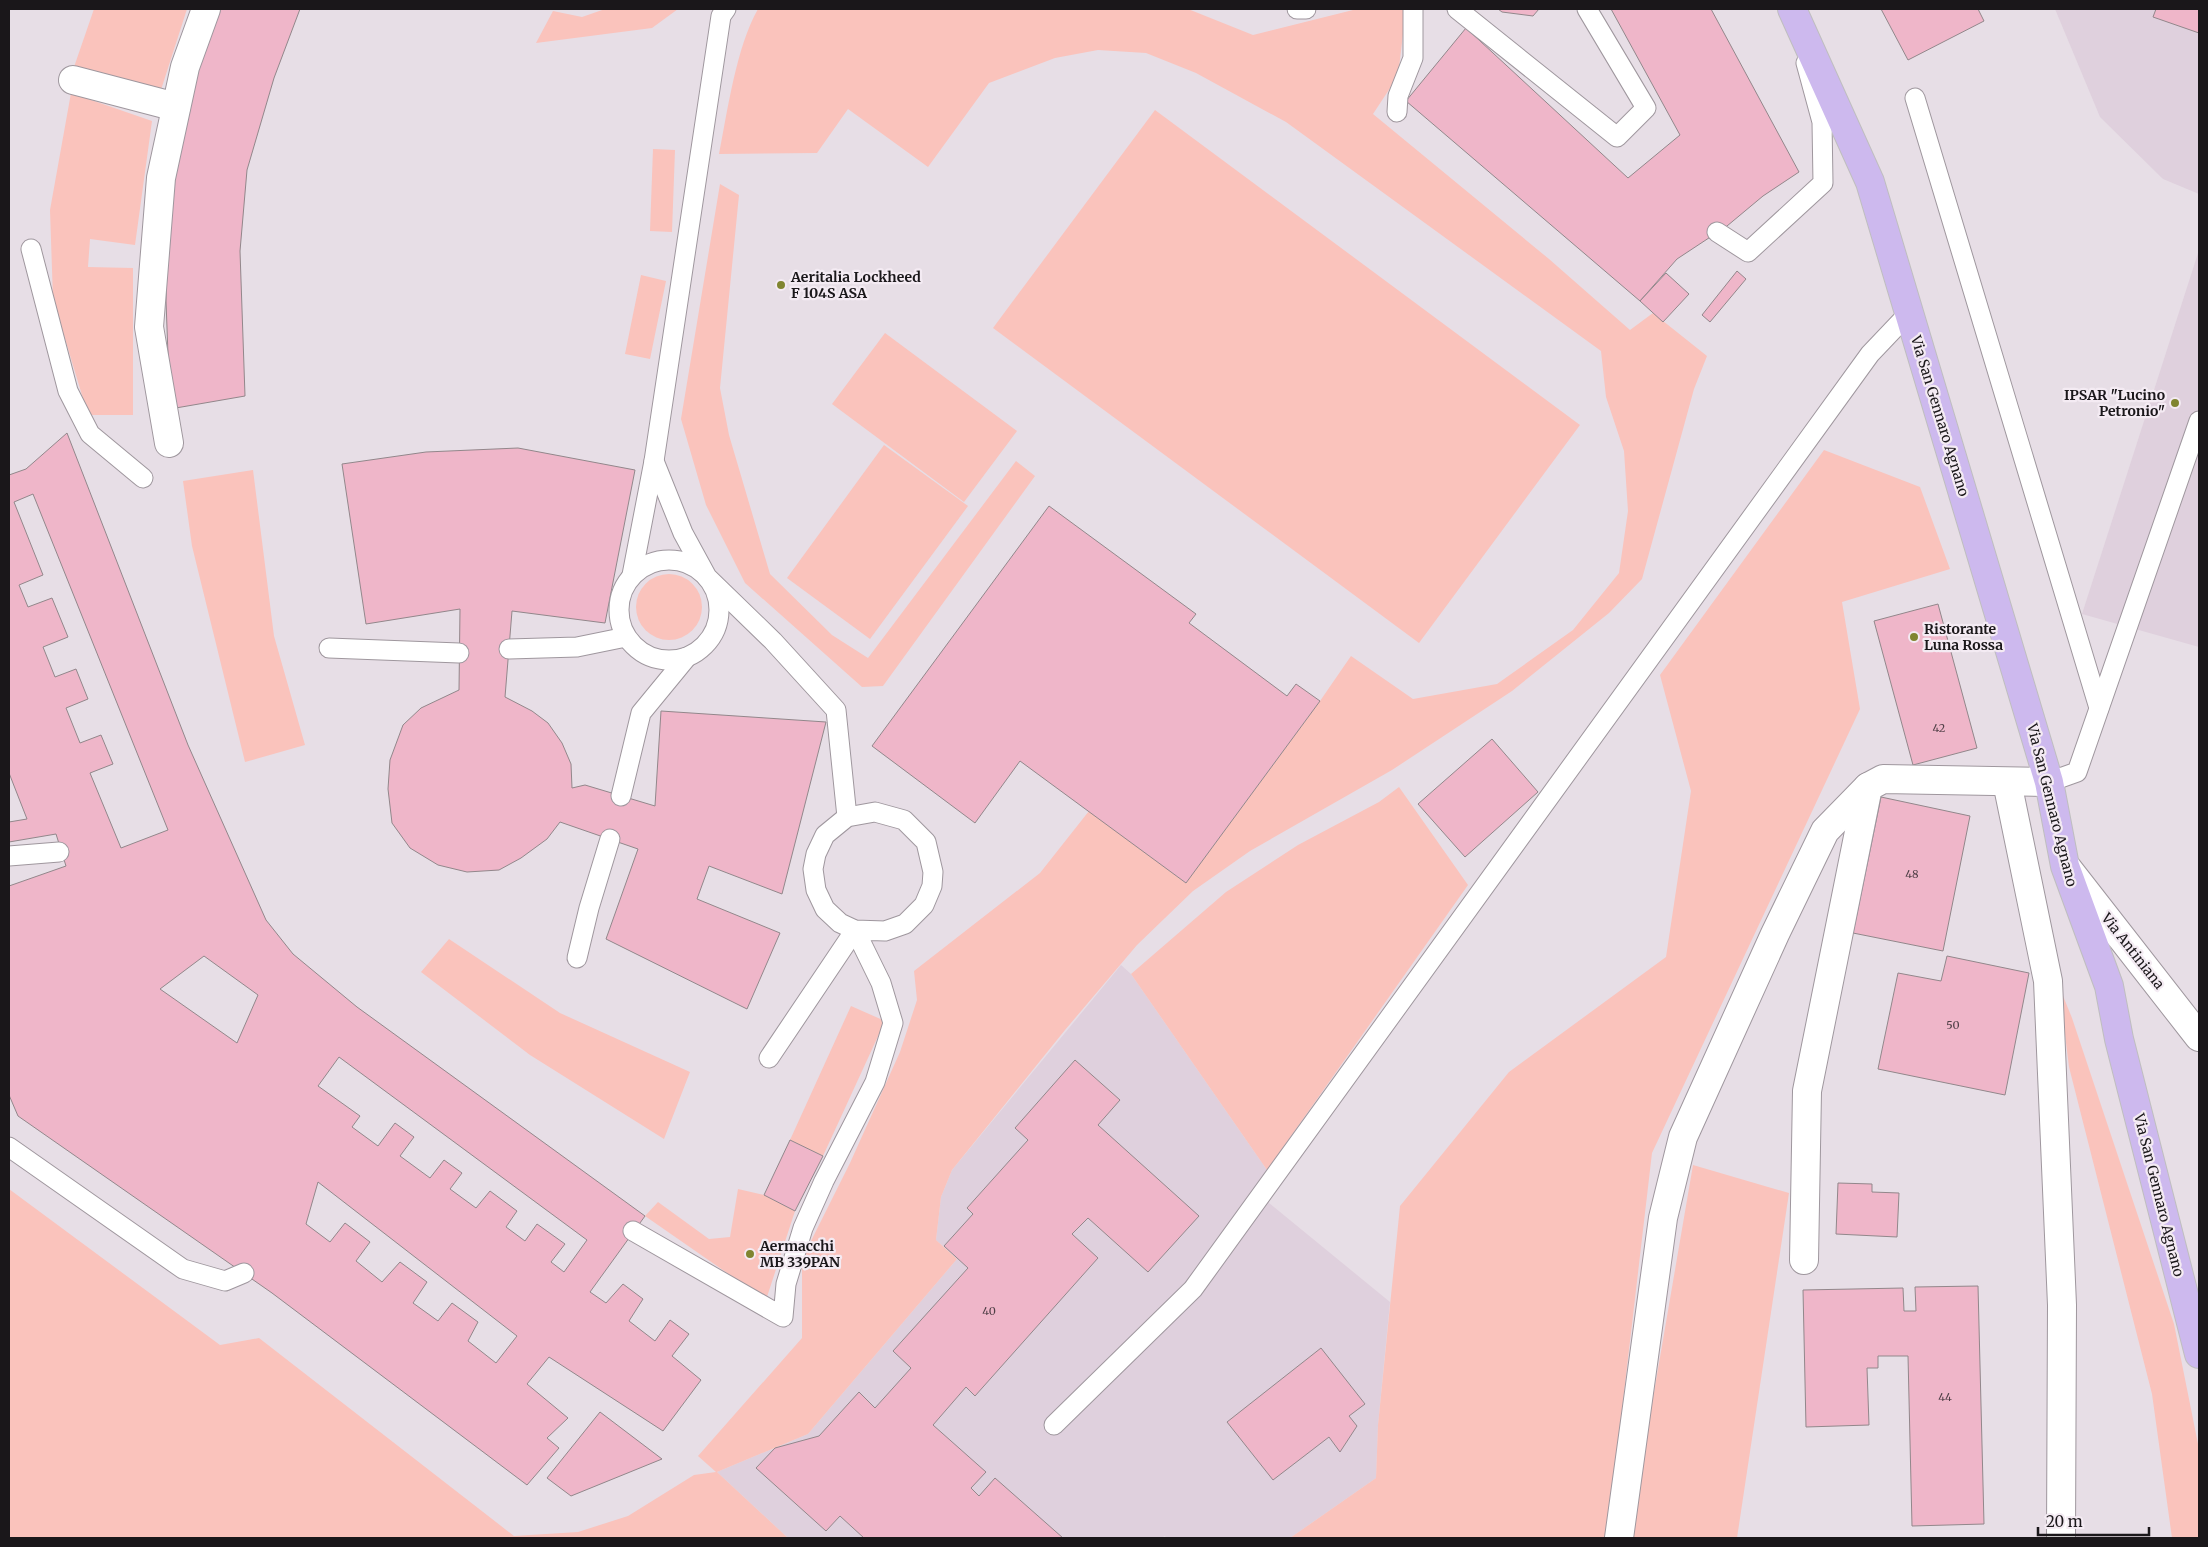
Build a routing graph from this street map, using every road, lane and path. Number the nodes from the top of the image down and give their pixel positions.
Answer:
1 (206, 9) edge
2 (726, 9) edge
3 (1297, 9) edge
4 (1306, 9) edge
5 (1413, 9) edge
6 (1457, 9) edge
7 (1587, 9) edge
8 (1792, 9) edge
9 (73, 80) dead end
10 (1915, 98) dead end
11 (176, 107) junction
12 (1397, 112) dead end
13 (1717, 232) dead end
14 (31, 249) dead end
15 (1909, 313) junction
16 (2199, 421) edge
17 (169, 443) dead end
18 (654, 461) junction
19 (143, 478) dead end
20 (632, 575) junction
21 (707, 577) junction
22 (626, 636) junction
23 (328, 648) dead end
24 (510, 649) dead end
25 (459, 653) dead end
26 (687, 657) junction
27 (2099, 708) junction
28 (2007, 782) junction
29 (2049, 782) junction
30 (1868, 787) junction
31 (621, 796) dead end
32 (847, 817) junction
33 (610, 840) dead end
34 (59, 852) dead end
35 (9, 856) edge
36 (2065, 866) junction
37 (856, 930) junction
38 (577, 958) dead end
39 (2199, 1037) edge
40 (769, 1058) dead end
41 (9, 1147) edge
42 (633, 1231) dead end
43 (1804, 1260) dead end
44 (244, 1274) dead end
45 (2199, 1354) edge
46 (1054, 1425) dead end
47 (1619, 1538) edge
48 (2061, 1538) edge

1 - 11 street
2 - 18 lane
3 - 4 lane
5 - 12 lane
6 - 7 lane
8 - 13 lane
8 - 15 main road, Via San Gennaro Agnano
9 - 11 street
10 - 27 lane
11 - 17 street
14 - 19 lane
15 - 29 main road, Via San Gennaro Agnano
15 - 46 lane
16 - 27 lane
18 - 20 lane
18 - 21 lane
20 - 21 lane
20 - 22 lane
21 - 26 lane
21 - 32 lane
22 - 24 lane
22 - 26 lane
23 - 25 lane
26 - 31 lane
27 - 29 lane
28 - 29 street
28 - 30 street
28 - 48 street
29 - 36 main road, Via San Gennaro Agnano
30 - 43 street
30 - 47 street
32 - 37 lane
32 - 37 lane
33 - 38 lane
34 - 35 lane
36 - 39 street, Via Antiniana
36 - 45 main road, Via San Gennaro Agnano
37 - 40 lane
37 - 42 lane
41 - 44 lane

